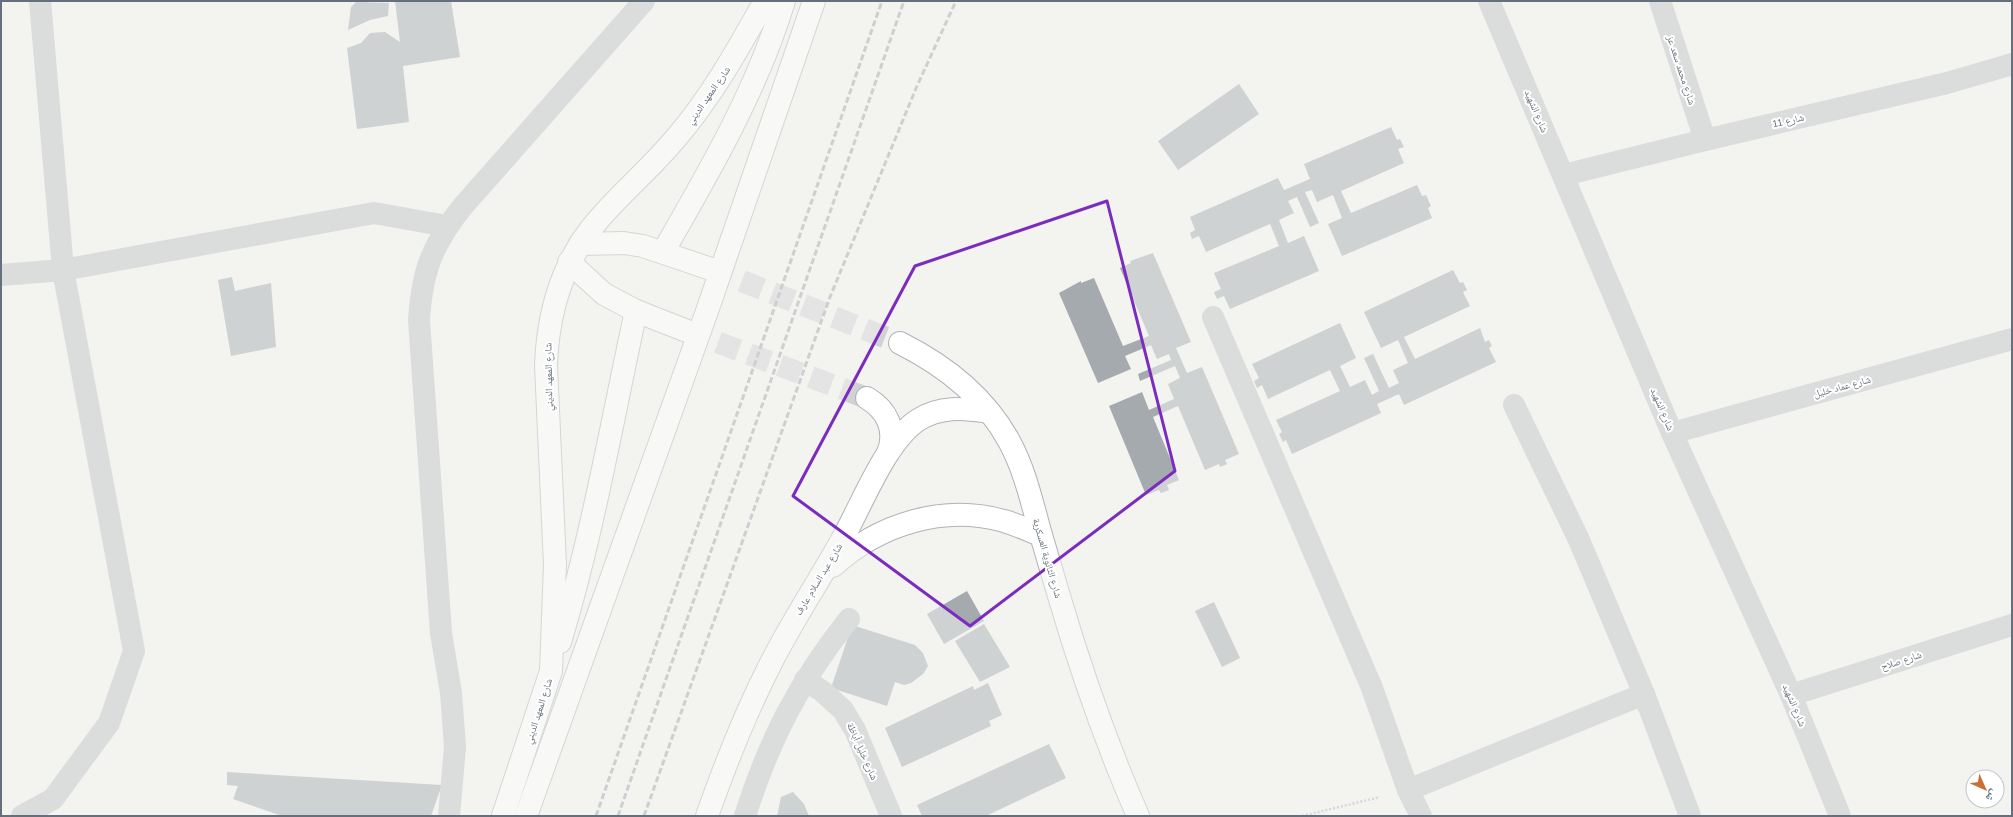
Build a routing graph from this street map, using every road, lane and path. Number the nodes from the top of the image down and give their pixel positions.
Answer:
1 (40, 1) edge
2 (644, 1) edge
3 (765, 1) edge
4 (784, 1) edge
5 (814, 1) edge
6 (1489, 1) edge
7 (1660, 1) edge
8 (2012, 64) edge
9 (1704, 140) junction
10 (1564, 175) junction
11 (448, 226) junction
12 (580, 244) junction
13 (663, 252) junction
14 (569, 262) junction
15 (711, 269) tunnel mouth
16 (64, 270) junction
17 (1, 275) edge
18 (636, 311) junction
19 (1212, 318) dead end
20 (687, 331) tunnel mouth
21 (2012, 339) edge
22 (900, 344) tunnel mouth
23 (867, 398) tunnel mouth
24 (1514, 405) dead end
25 (988, 412) junction
26 (1672, 432) junction
27 (887, 455) junction
28 (1041, 535) junction
29 (820, 577) junction
30 (849, 619) dead end
31 (2012, 625) edge
32 (551, 672) junction
33 (805, 680) junction
34 (1644, 694) junction
35 (1791, 695) junction
36 (1408, 790) junction
37 (22, 816) edge
38 (449, 816) edge
39 (503, 816) edge
40 (526, 816) edge
41 (707, 816) edge
42 (745, 816) edge
43 (891, 816) edge
44 (1138, 816) edge
45 (1302, 816) edge
46 (1421, 816) edge
47 (1690, 816) edge
48 (1840, 816) edge

1 - 16 street
2 - 11 street
3 - 12 main road, شارع المعهد الديني
4 - 13 main road
5 - 40 main road
6 - 10 street, شارع الشهيد
7 - 9 street, شارع محمد سعد عز
8 - 9 street, شارع 11
9 - 10 street, شارع 11
10 - 26 street, شارع الشهيد
11 - 16 street
11 - 38 street
12 - 13 main road
12 - 14 main road, شارع المعهد الديني
13 - 15 main road
14 - 18 main road
14 - 32 main road, شارع المعهد الديني
16 - 17 street
16 - 37 street
18 - 20 main road
18 - 32 main road
19 - 36 street
21 - 26 street, شارع عماد خليل
22 - 25 main road, شارع الثانوية العسكرية
23 - 27 main road
24 - 34 street
25 - 27 main road, شارع عبد السلام عارف
25 - 28 main road, شارع الثانوية العسكرية
26 - 35 street, شارع الشهيد
27 - 29 main road, شارع عبد السلام عارف
28 - 29 main road
28 - 44 main road, شارع الثانوية العسكرية
29 - 41 main road, شارع عبد السلام عارف
30 - 33 street
31 - 35 street, شارع صلاح
32 - 39 main road, شارع المعهد الديني
33 - 42 street
33 - 43 street, شارع خليل أباظة
34 - 36 street
34 - 47 street
35 - 48 street, شارع الشهيد
36 - 45 path
36 - 46 street

